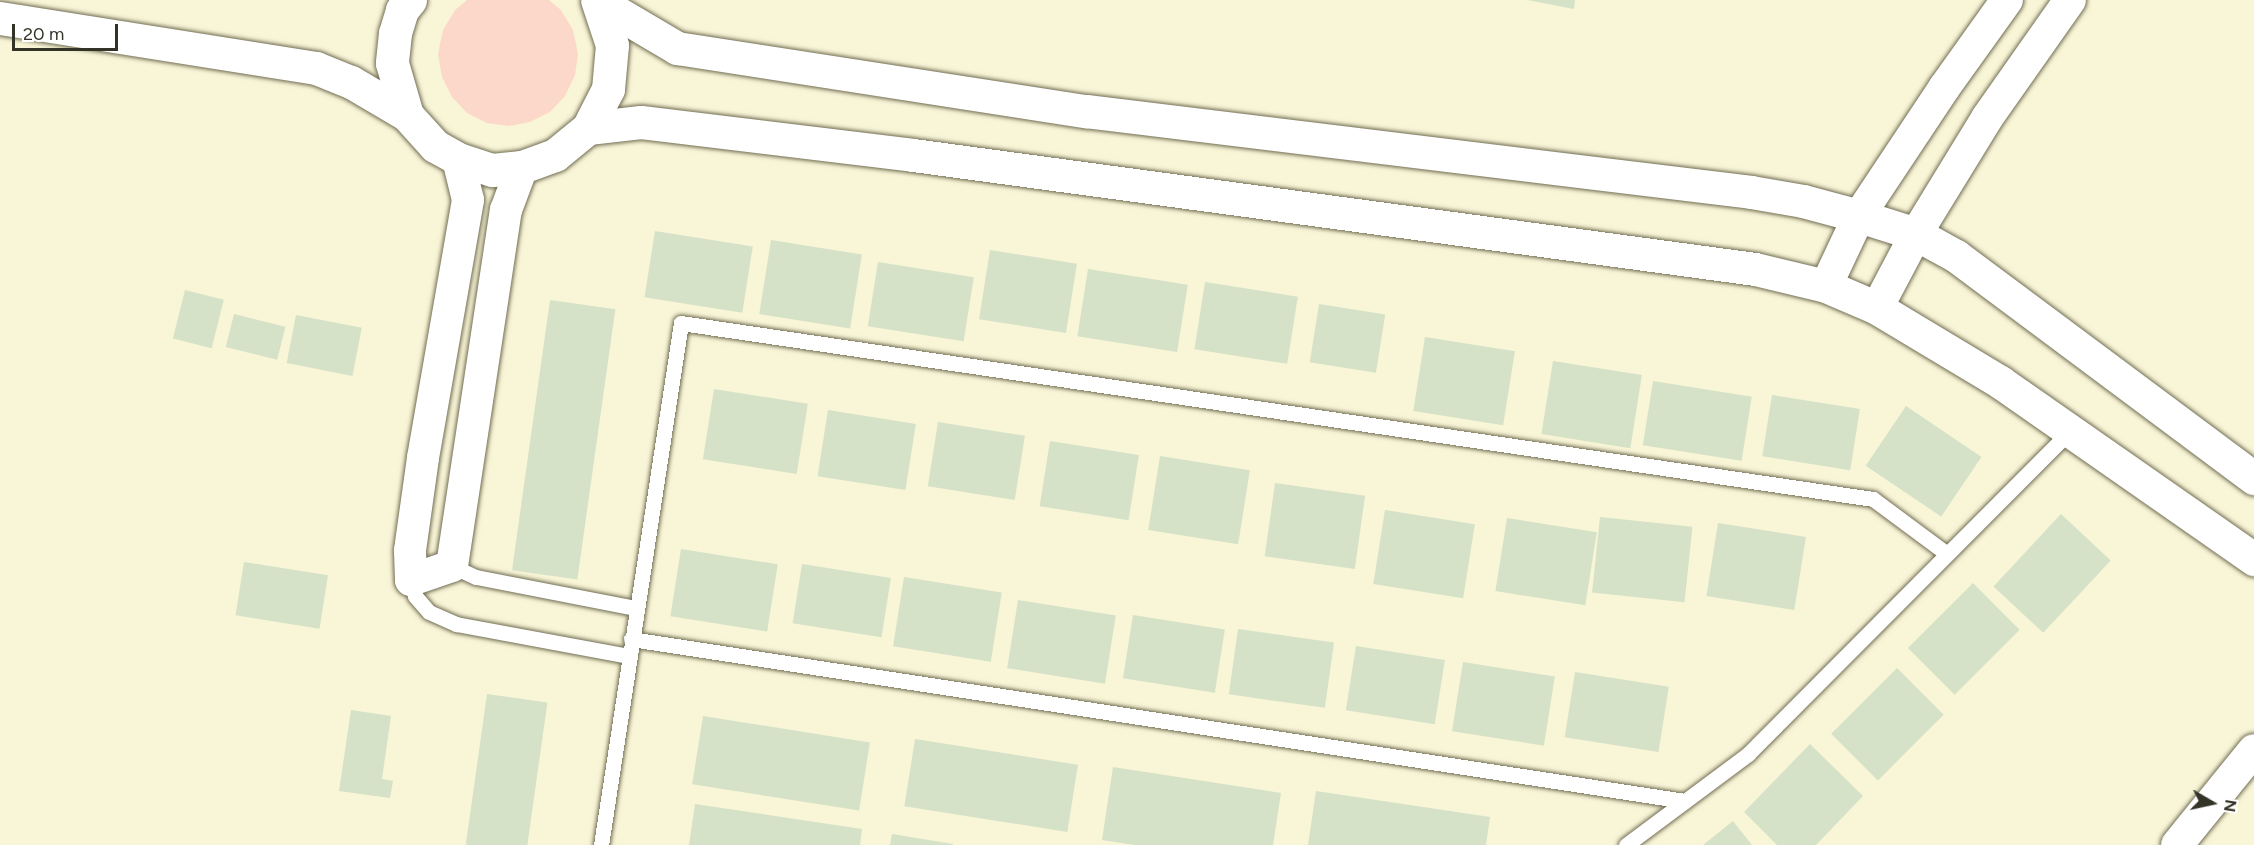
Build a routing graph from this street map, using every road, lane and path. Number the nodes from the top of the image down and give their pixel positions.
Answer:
1 (410, 0) edge
2 (2007, 0) edge
3 (2070, 0) edge
4 (598, 1) edge
5 (0, 18) edge
6 (407, 115) junction
7 (588, 128) junction
8 (458, 159) junction
9 (522, 167) junction
10 (1858, 216) junction
11 (1916, 234) junction
12 (1826, 286) junction
13 (1877, 308) junction
14 (2070, 431) junction
15 (2254, 478) edge
16 (1947, 554) junction
17 (2254, 559) edge
18 (452, 566) junction
19 (411, 580) junction
20 (636, 608) junction
21 (631, 639) junction
22 (628, 656) junction
23 (2254, 750) edge
24 (1685, 801) junction
25 (601, 845) edge
26 (1626, 845) edge
27 (2177, 845) edge

1 - 6 street
2 - 10 street
3 - 11 street
4 - 7 street
4 - 10 street
5 - 6 street
6 - 8 street
7 - 9 street
7 - 12 street
8 - 9 street
8 - 19 street
9 - 18 street
10 - 11 street
10 - 12 street
11 - 13 street
11 - 15 street
12 - 13 street
13 - 14 street
14 - 16 lane
14 - 17 street
16 - 20 lane
16 - 24 lane
18 - 19 street
18 - 20 lane
19 - 22 lane
20 - 21 lane
21 - 22 lane
21 - 24 lane
22 - 25 lane
23 - 27 street
24 - 26 lane

